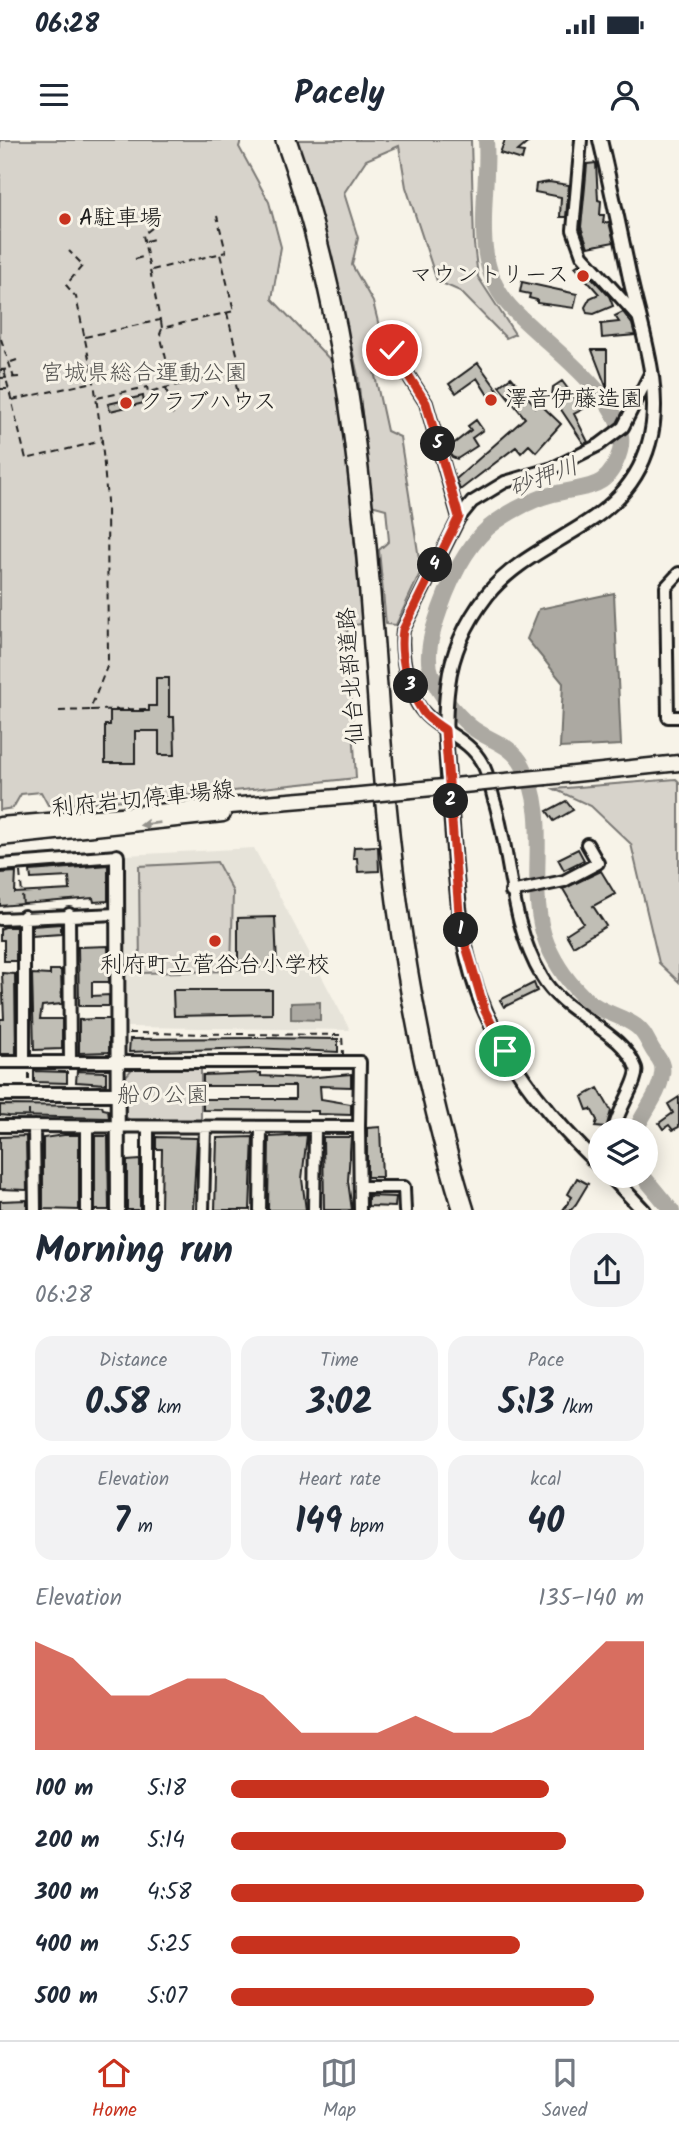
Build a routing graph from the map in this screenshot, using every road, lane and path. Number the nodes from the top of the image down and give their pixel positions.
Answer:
1 (286, 140) edge
2 (581, 140) edge
3 (600, 140) edge
4 (217, 216) dead end
5 (152, 228) dead end
6 (154, 239) dead end
7 (145, 242) junction
8 (69, 251) dead end
9 (220, 254) junction
10 (148, 256) junction
11 (135, 259) dead end
12 (151, 270) junction
13 (227, 313) junction
14 (639, 318) junction
15 (160, 320) junction
16 (162, 328) junction
17 (84, 338) junction
18 (1, 339) edge
19 (392, 350) dead end
20 (18, 360) dead end
21 (10, 362) junction
22 (12, 369) junction
23 (2, 370) edge
24 (233, 372) junction
25 (650, 374) junction
26 (21, 376) dead end
27 (14, 377) junction
28 (0, 378) edge
29 (6, 378) junction
30 (94, 382) junction
31 (9, 388) junction
32 (166, 388) junction
33 (0, 389) edge
34 (96, 399) junction
35 (12, 400) junction
36 (242, 409) dead end
37 (173, 415) dead end
38 (102, 441) junction
39 (459, 517) junction
40 (679, 573) edge
41 (146, 709) dead end
42 (90, 710) junction
43 (59, 712) dead end
44 (679, 717) edge
45 (445, 725) junction
46 (679, 764) edge
47 (289, 802) junction
48 (0, 825) edge
49 (0, 838) edge
50 (587, 844) dead end
51 (117, 856) joint
52 (20, 864) junction
53 (0, 865) edge
54 (516, 890) junction
55 (69, 914) junction
56 (117, 914) junction
57 (24, 916) junction
58 (0, 919) edge
59 (117, 1033) junction
60 (0, 1062) edge
61 (24, 1062) junction
62 (70, 1062) junction
63 (117, 1062) junction
64 (344, 1062) junction
65 (0, 1094) edge
66 (117, 1094) junction
67 (617, 1118) edge
68 (0, 1126) edge
69 (34, 1126) junction
70 (87, 1127) junction
71 (117, 1127) junction
72 (148, 1127) junction
73 (205, 1127) junction
74 (261, 1127) junction
75 (315, 1127) junction
76 (359, 1127) junction
77 (588, 1154) edge
78 (360, 1187) junction
79 (623, 1188) edge
80 (35, 1210) edge
81 (87, 1210) edge
82 (118, 1210) edge
83 (148, 1210) edge
84 (204, 1210) edge
85 (260, 1210) edge
86 (314, 1210) edge
87 (360, 1210) edge
88 (405, 1210) edge
89 (464, 1210) edge
90 (644, 1210) edge

1 - 89 highway, 仙台北部道路
2 - 14 street
3 - 14 street
4 - 9 path
5 - 7 path
6 - 7 path
7 - 10 path
8 - 17 path
9 - 12 path
9 - 13 path
10 - 11 path
10 - 12 path
12 - 15 path
13 - 16 path
13 - 24 path
14 - 25 street
15 - 16 path
15 - 17 path
16 - 32 path
17 - 30 path
18 - 21 path
19 - 39 street
20 - 21 path
21 - 22 path
22 - 23 path
22 - 27 path
23 - 29 path
24 - 32 path
24 - 36 path
25 - 39 street
25 - 45 street
26 - 27 path
27 - 29 path
28 - 29 path
29 - 31 path
30 - 34 path
30 - 35 path
31 - 33 path
31 - 35 path
32 - 34 path
32 - 37 path
34 - 38 path
35 - 38 path
38 - 42 path
39 - 45 street
40 - 44 street
41 - 42 path
42 - 43 path
45 - 54 street
45 - 77 street
46 - 47 main road, 利府岩切停車場線, bridge
47 - 48 main road, 利府岩切停車場線
47 -> 49 main road, 利府岩切停車場線
50 - 54 street
51 - 52 street
51 - 56 street
52 - 53 street
52 - 57 path
54 - 67 street
55 - 56 street
55 - 57 street
55 - 62 street
56 - 59 street
57 - 58 street
57 - 61 street
59 - 63 street
59 - 64 path
60 - 61 street
61 - 62 street
62 - 63 street
63 - 64 street
63 - 66 street
64 - 76 street
65 - 66 street
66 - 71 street
68 - 69 street
69 - 70 street
69 - 80 street
70 - 71 street
70 - 81 street
71 - 72 street
71 - 82 street
72 - 73 street
72 - 83 street
73 - 74 street
73 - 84 street
74 - 75 street
74 - 85 street
75 - 76 street
75 - 86 street
76 - 78 street
78 - 87 street
78 - 88 street
79 - 90 street

